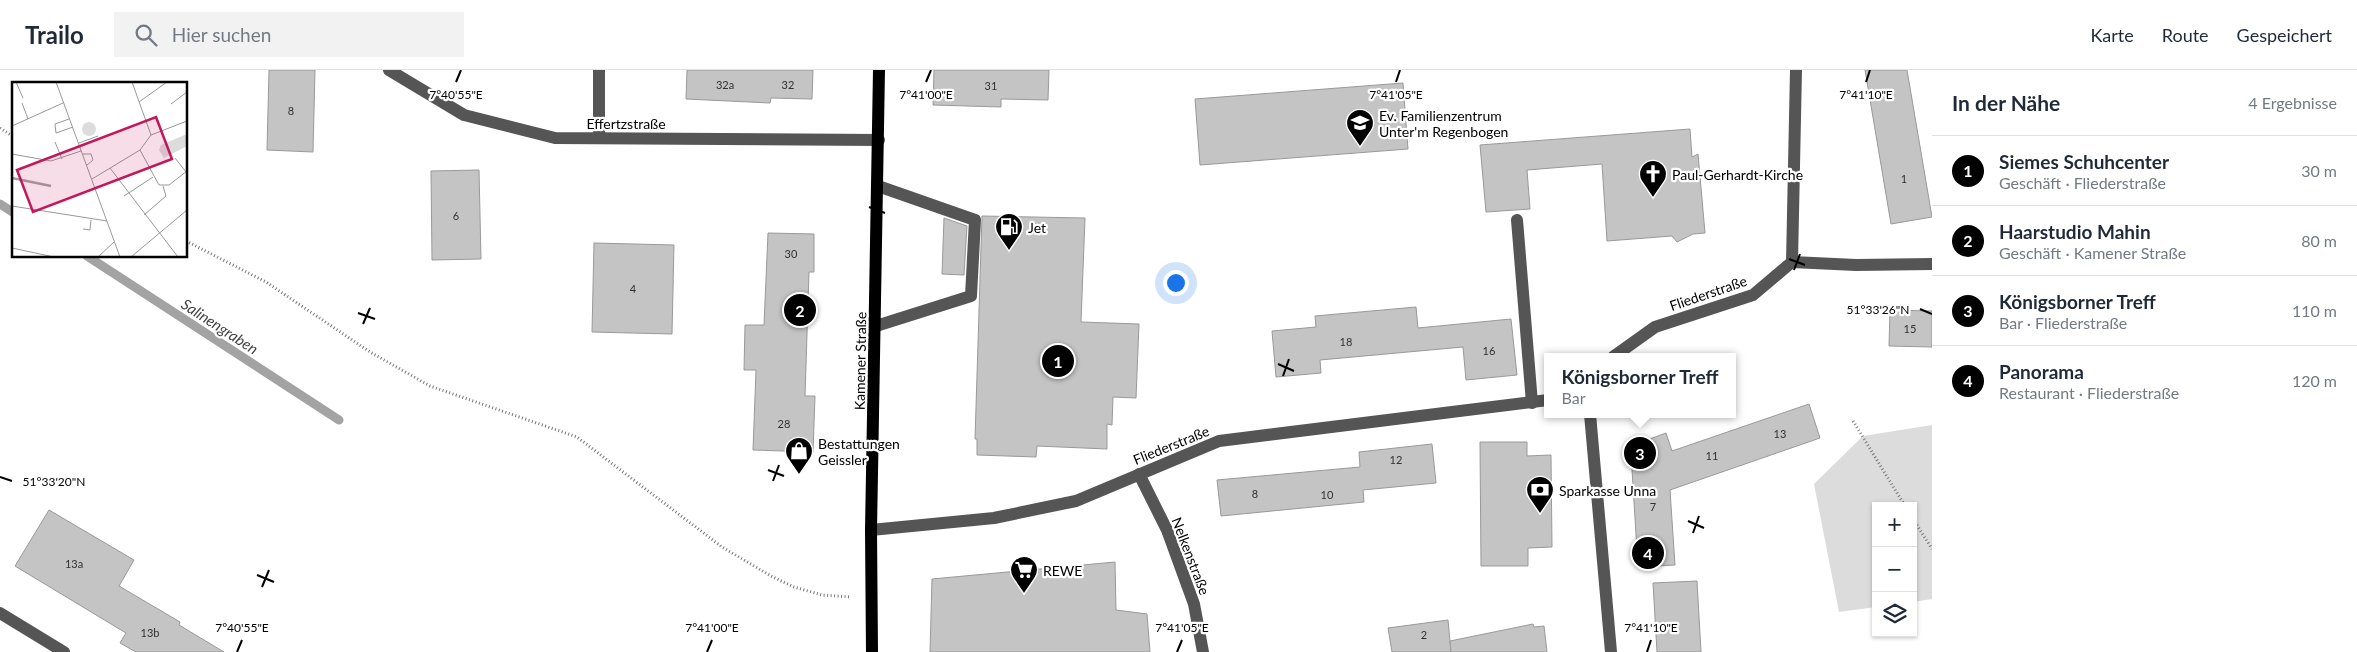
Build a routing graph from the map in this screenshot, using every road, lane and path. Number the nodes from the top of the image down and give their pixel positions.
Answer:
1 (389, 70) edge
2 (599, 70) edge
3 (879, 70) edge
4 (1796, 70) edge
5 (0, 128) edge
6 (12, 136) edge
7 (600, 138) junction
8 (879, 140) junction
9 (878, 186) junction
10 (1517, 220) dead end
11 (188, 242) edge
12 (1792, 262) junction
13 (1932, 264) edge
14 (876, 326) junction
15 (1619, 353) edge
16 (1544, 401) edge
17 (1532, 403) junction
18 (1590, 418) edge
19 (1853, 421) dead end
20 (1139, 474) junction
21 (1903, 502) edge
22 (1917, 525) edge
23 (871, 530) junction
24 (1932, 549) edge
25 (871, 598) junction
26 (0, 613) edge
27 (64, 652) edge
28 (872, 652) edge
29 (1203, 652) edge
30 (1611, 652) edge

1 - 7 street, Effertzstraße
2 - 7 street
3 - 8 main road, Kamener Straße
4 - 12 street
5 - 6 path
7 - 8 street, Effertzstraße
8 - 9 main road, Kamener Straße
9 - 14 main road, Kamener Straße
9 - 14 street
10 - 17 street
11 - 25 path
12 - 13 street
12 - 15 street, Fliederstraße
14 - 23 main road, Kamener Straße
16 - 17 street, Fliederstraße
17 - 20 street, Fliederstraße
18 - 30 street
19 - 21 path
20 - 23 street, Fliederstraße
20 - 29 street, Nelkenstraße
22 - 24 path
23 - 25 main road, Kamener Straße
25 - 28 main road, Kamener Straße
26 - 27 street

